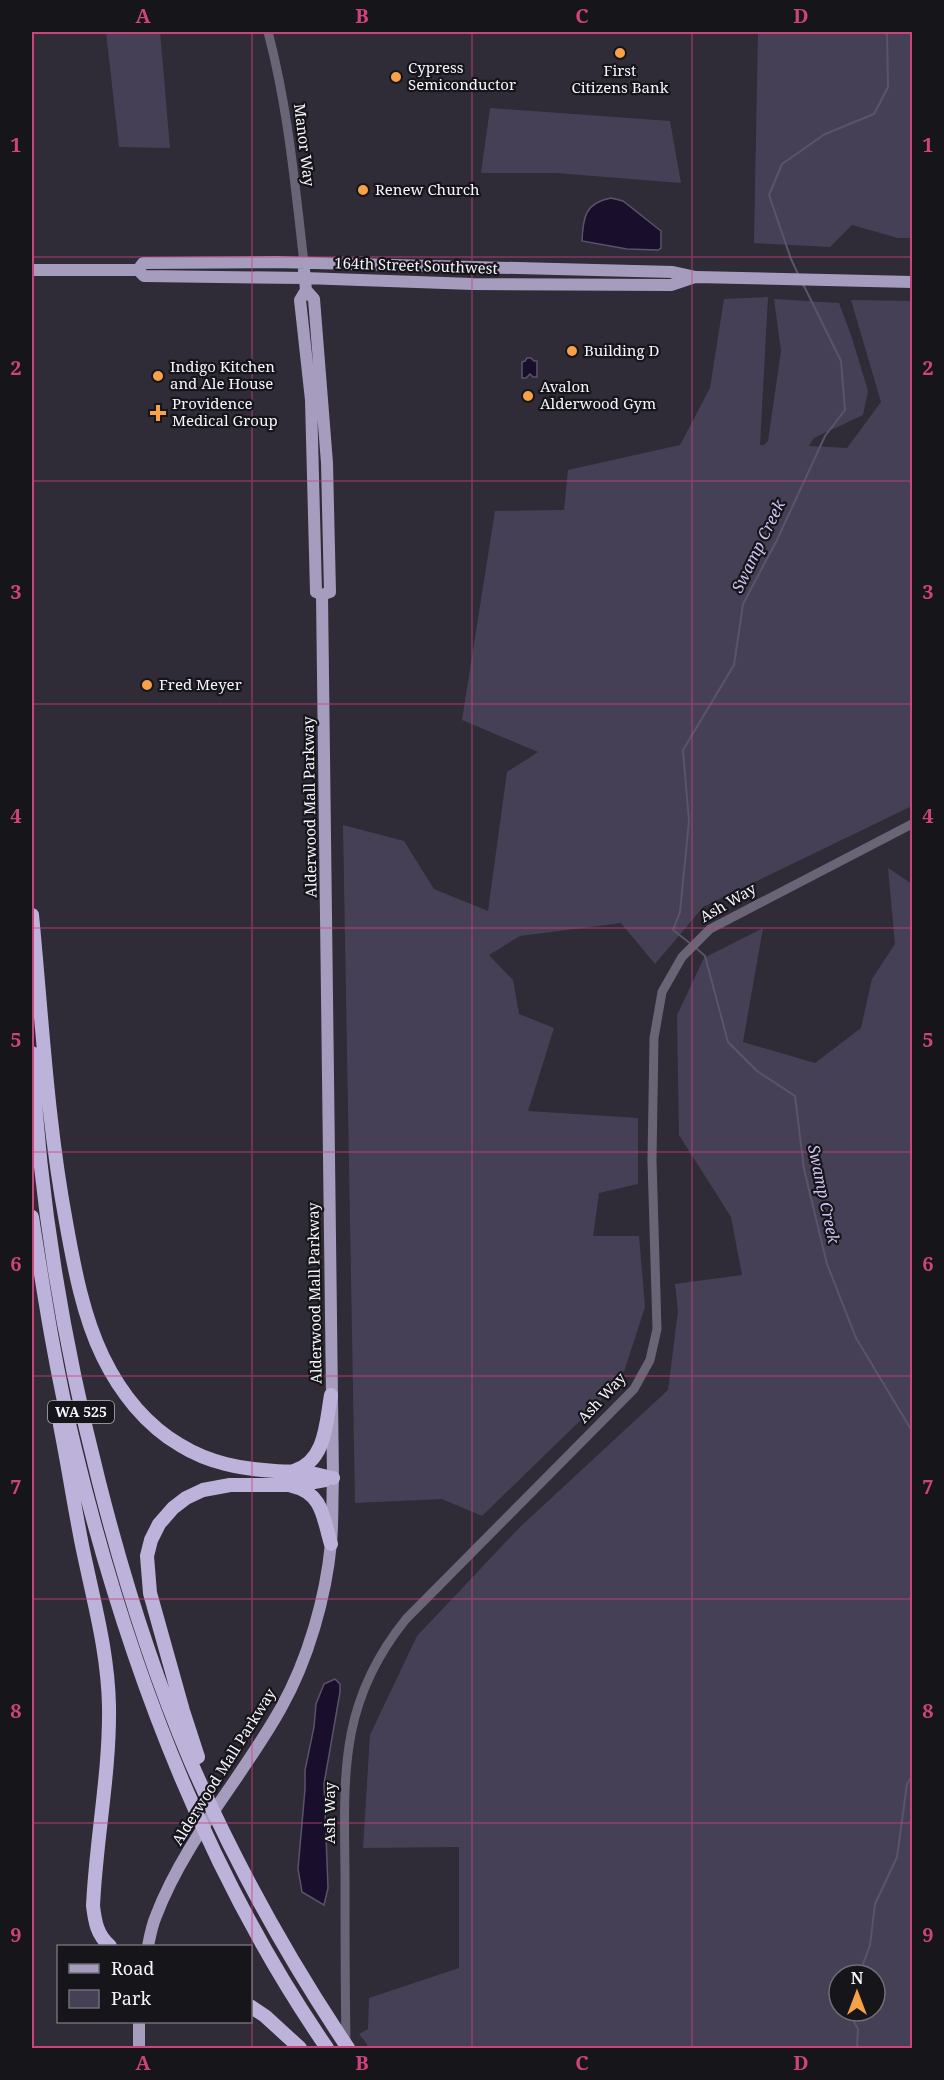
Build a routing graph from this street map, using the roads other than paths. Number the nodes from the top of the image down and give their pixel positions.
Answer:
1 (268, 32) edge
2 (303, 263) junction
3 (32, 270) edge
4 (138, 270) junction
5 (696, 277) junction
6 (912, 282) edge
7 (305, 284) junction
8 (912, 824) edge
9 (32, 915) edge
10 (32, 1053) edge
11 (32, 1217) edge
12 (42, 1285) junction
13 (332, 1395) junction
14 (290, 1478) junction
15 (333, 1478) junction
16 (331, 1544) junction
17 (193, 1756) junction
18 (109, 1945) edge
19 (149, 1945) edge
20 (252, 2007) edge
21 (139, 2023) edge
22 (325, 2045) edge
23 (140, 2049) edge
24 (300, 2049) edge
25 (347, 2049) edge

1 - 2 street, Manor Way
2 - 4 main road, 164th Street Southwest
2 - 5 main road, 164th Street Southwest
2 - 7 main road, Alderwood Mall Parkway
3 - 4 main road, 164th Street Southwest
4 - 7 main road, 164th Street Southwest
5 - 6 main road, 164th Street Southwest
5 - 7 main road, 164th Street Southwest
7 - 13 main road, Alderwood Mall Parkway
8 - 25 street, Ash Way
9 - 14 highway
10 - 17 highway, WA 525
11 - 12 highway, WA 525
12 - 18 highway
12 - 22 highway, WA 525
13 - 14 highway
13 - 15 main road, Alderwood Mall Parkway
14 - 15 highway
14 - 16 highway
14 - 17 highway
15 - 16 main road, Alderwood Mall Parkway
16 - 19 main road, Alderwood Mall Parkway
17 - 25 highway
20 - 24 highway
21 - 23 main road

